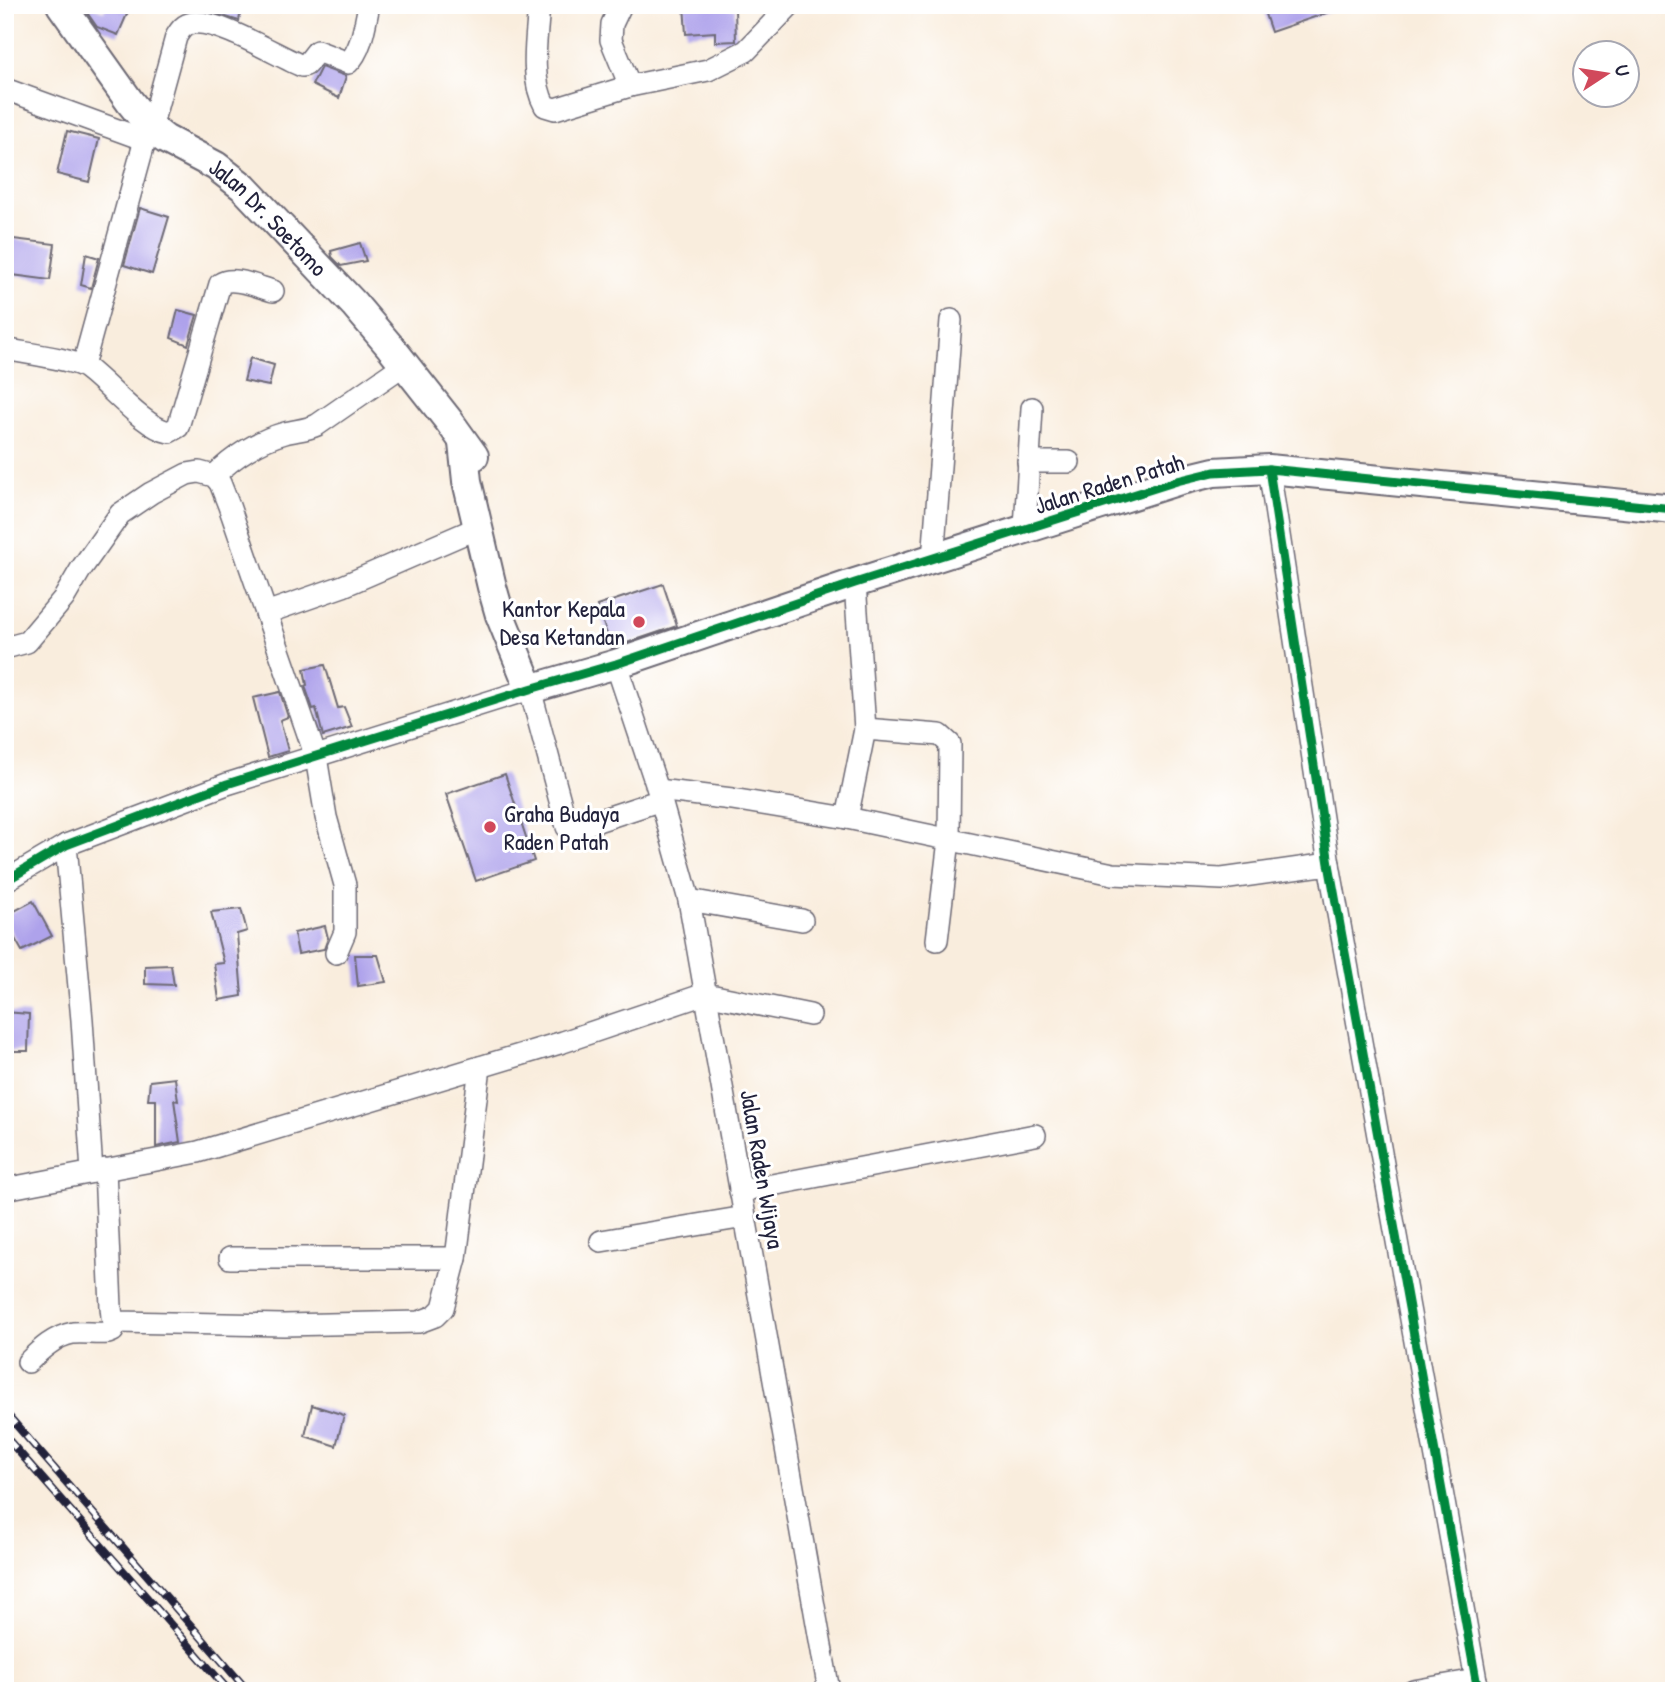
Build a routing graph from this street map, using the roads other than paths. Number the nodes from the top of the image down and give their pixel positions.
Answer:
1 (61, 5) edge
2 (369, 5) edge
3 (539, 5) edge
4 (621, 5) edge
5 (790, 5) edge
6 (630, 86) junction
7 (5, 89) edge
8 (148, 134) junction
9 (273, 291) dead end
10 (951, 320) dead end
11 (5, 349) edge
12 (405, 364) junction
13 (83, 366) junction
14 (1032, 408) dead end
15 (1028, 462) junction
16 (1069, 462) dead end
17 (1269, 469) junction
18 (214, 476) junction
19 (1674, 509) edge
20 (1025, 528) junction
21 (479, 532) junction
22 (933, 560) junction
23 (855, 583) junction
24 (267, 613) junction
25 (5, 648) edge
26 (616, 664) junction
27 (530, 689) junction
28 (865, 729) junction
29 (316, 757) junction
30 (659, 795) junction
31 (847, 818) junction
32 (949, 840) junction
33 (66, 845) junction
34 (1329, 864) junction
35 (5, 881) edge
36 (689, 901) junction
37 (802, 920) dead end
38 (937, 940) dead end
39 (336, 953) dead end
40 (705, 994) junction
41 (810, 1015) dead end
42 (480, 1067) junction
43 (1035, 1135) dead end
44 (98, 1171) junction
45 (5, 1189) edge
46 (740, 1191) junction
47 (745, 1217) junction
48 (601, 1241) dead end
49 (230, 1258) dead end
50 (456, 1258) junction
51 (117, 1322) junction
52 (28, 1362) dead end
53 (1477, 1685) edge
54 (830, 1691) edge
55 (1413, 1691) edge

1 - 8 street, Jalan Dr. Soetomo
2 - 8 street
3 - 6 street
4 - 6 street
5 - 6 street
7 - 8 street
8 - 12 street, Jalan Dr. Soetomo
8 - 13 street
9 - 13 street
10 - 22 street
11 - 13 street
12 - 18 street
12 - 21 street, Jalan Dr. Soetomo
14 - 15 street
15 - 16 street
15 - 20 street
17 - 19 street, Jalan Raden Patah
17 - 20 street, Jalan Raden Patah
17 - 34 street
18 - 24 street
18 - 25 street
20 - 22 street, Jalan Raden Patah
21 - 24 street
21 - 27 street, Jalan Dr. Soetomo
22 - 23 street, Jalan Raden Patah
23 - 26 street, Jalan Raden Patah
23 - 28 street
24 - 29 street
26 - 27 street, Jalan Raden Patah
26 - 30 street, Jalan Raden Wijaya
27 - 29 street
27 - 30 street
28 - 31 street
28 - 32 street
29 - 33 street
29 - 39 street
30 - 31 street
30 - 36 street, Jalan Raden Wijaya
31 - 32 street
32 - 34 street
32 - 38 street
33 - 35 street
33 - 44 street
34 - 53 street
36 - 37 street
36 - 40 street, Jalan Raden Wijaya
40 - 41 street
40 - 42 street
40 - 46 street, Jalan Raden Wijaya
42 - 44 street
42 - 50 street
43 - 46 street
44 - 45 street
44 - 51 street
46 - 47 street, Jalan Raden Wijaya
47 - 48 street
47 - 54 street, Jalan Raden Wijaya
49 - 50 street
50 - 51 street
51 - 52 street
53 - 55 street

